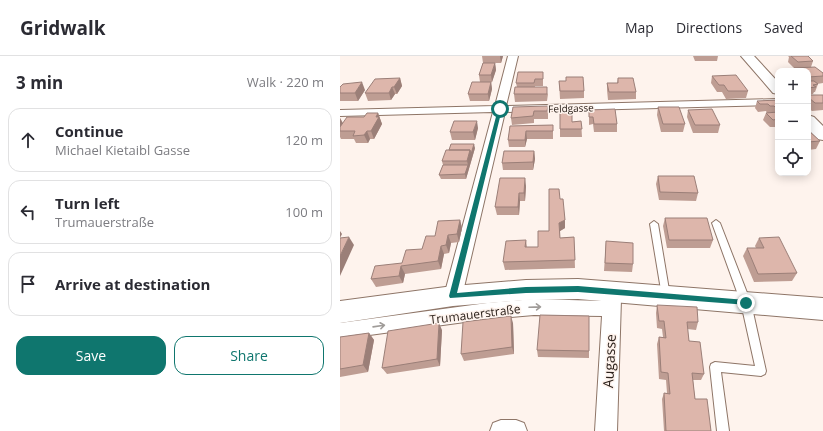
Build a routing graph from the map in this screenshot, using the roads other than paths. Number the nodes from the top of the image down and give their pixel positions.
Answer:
1 (513, 56) edge
2 (747, 56) edge
3 (775, 87) edge
4 (775, 102) edge
5 (500, 109) junction
6 (340, 113) edge
7 (811, 123) edge
8 (823, 135) edge
9 (716, 223) dead end
10 (654, 224) dead end
11 (453, 296) junction
12 (666, 296) junction
13 (612, 300) junction
14 (746, 303) junction
15 (823, 309) edge
16 (340, 312) edge
17 (340, 331) edge
18 (501, 431) edge
19 (516, 431) edge
20 (606, 431) edge
21 (723, 431) edge

1 - 5 street
2 - 3 main road
4 - 5 street, Feldgasse
5 - 6 street, Feldgasse
5 - 11 street
7 - 8 main road
9 - 14 lane
10 - 12 lane
11 - 13 main road, Trumauerstraße
11 - 16 main road, Trumauerstraße
12 - 13 main road, Trumauerstraße
12 - 14 main road, Trumauerstraße
17 -> 13 street, Trumauerstraße
13 - 20 street, Augasse
14 - 15 main road, Trumauerstraße
14 - 21 lane
18 - 19 street

